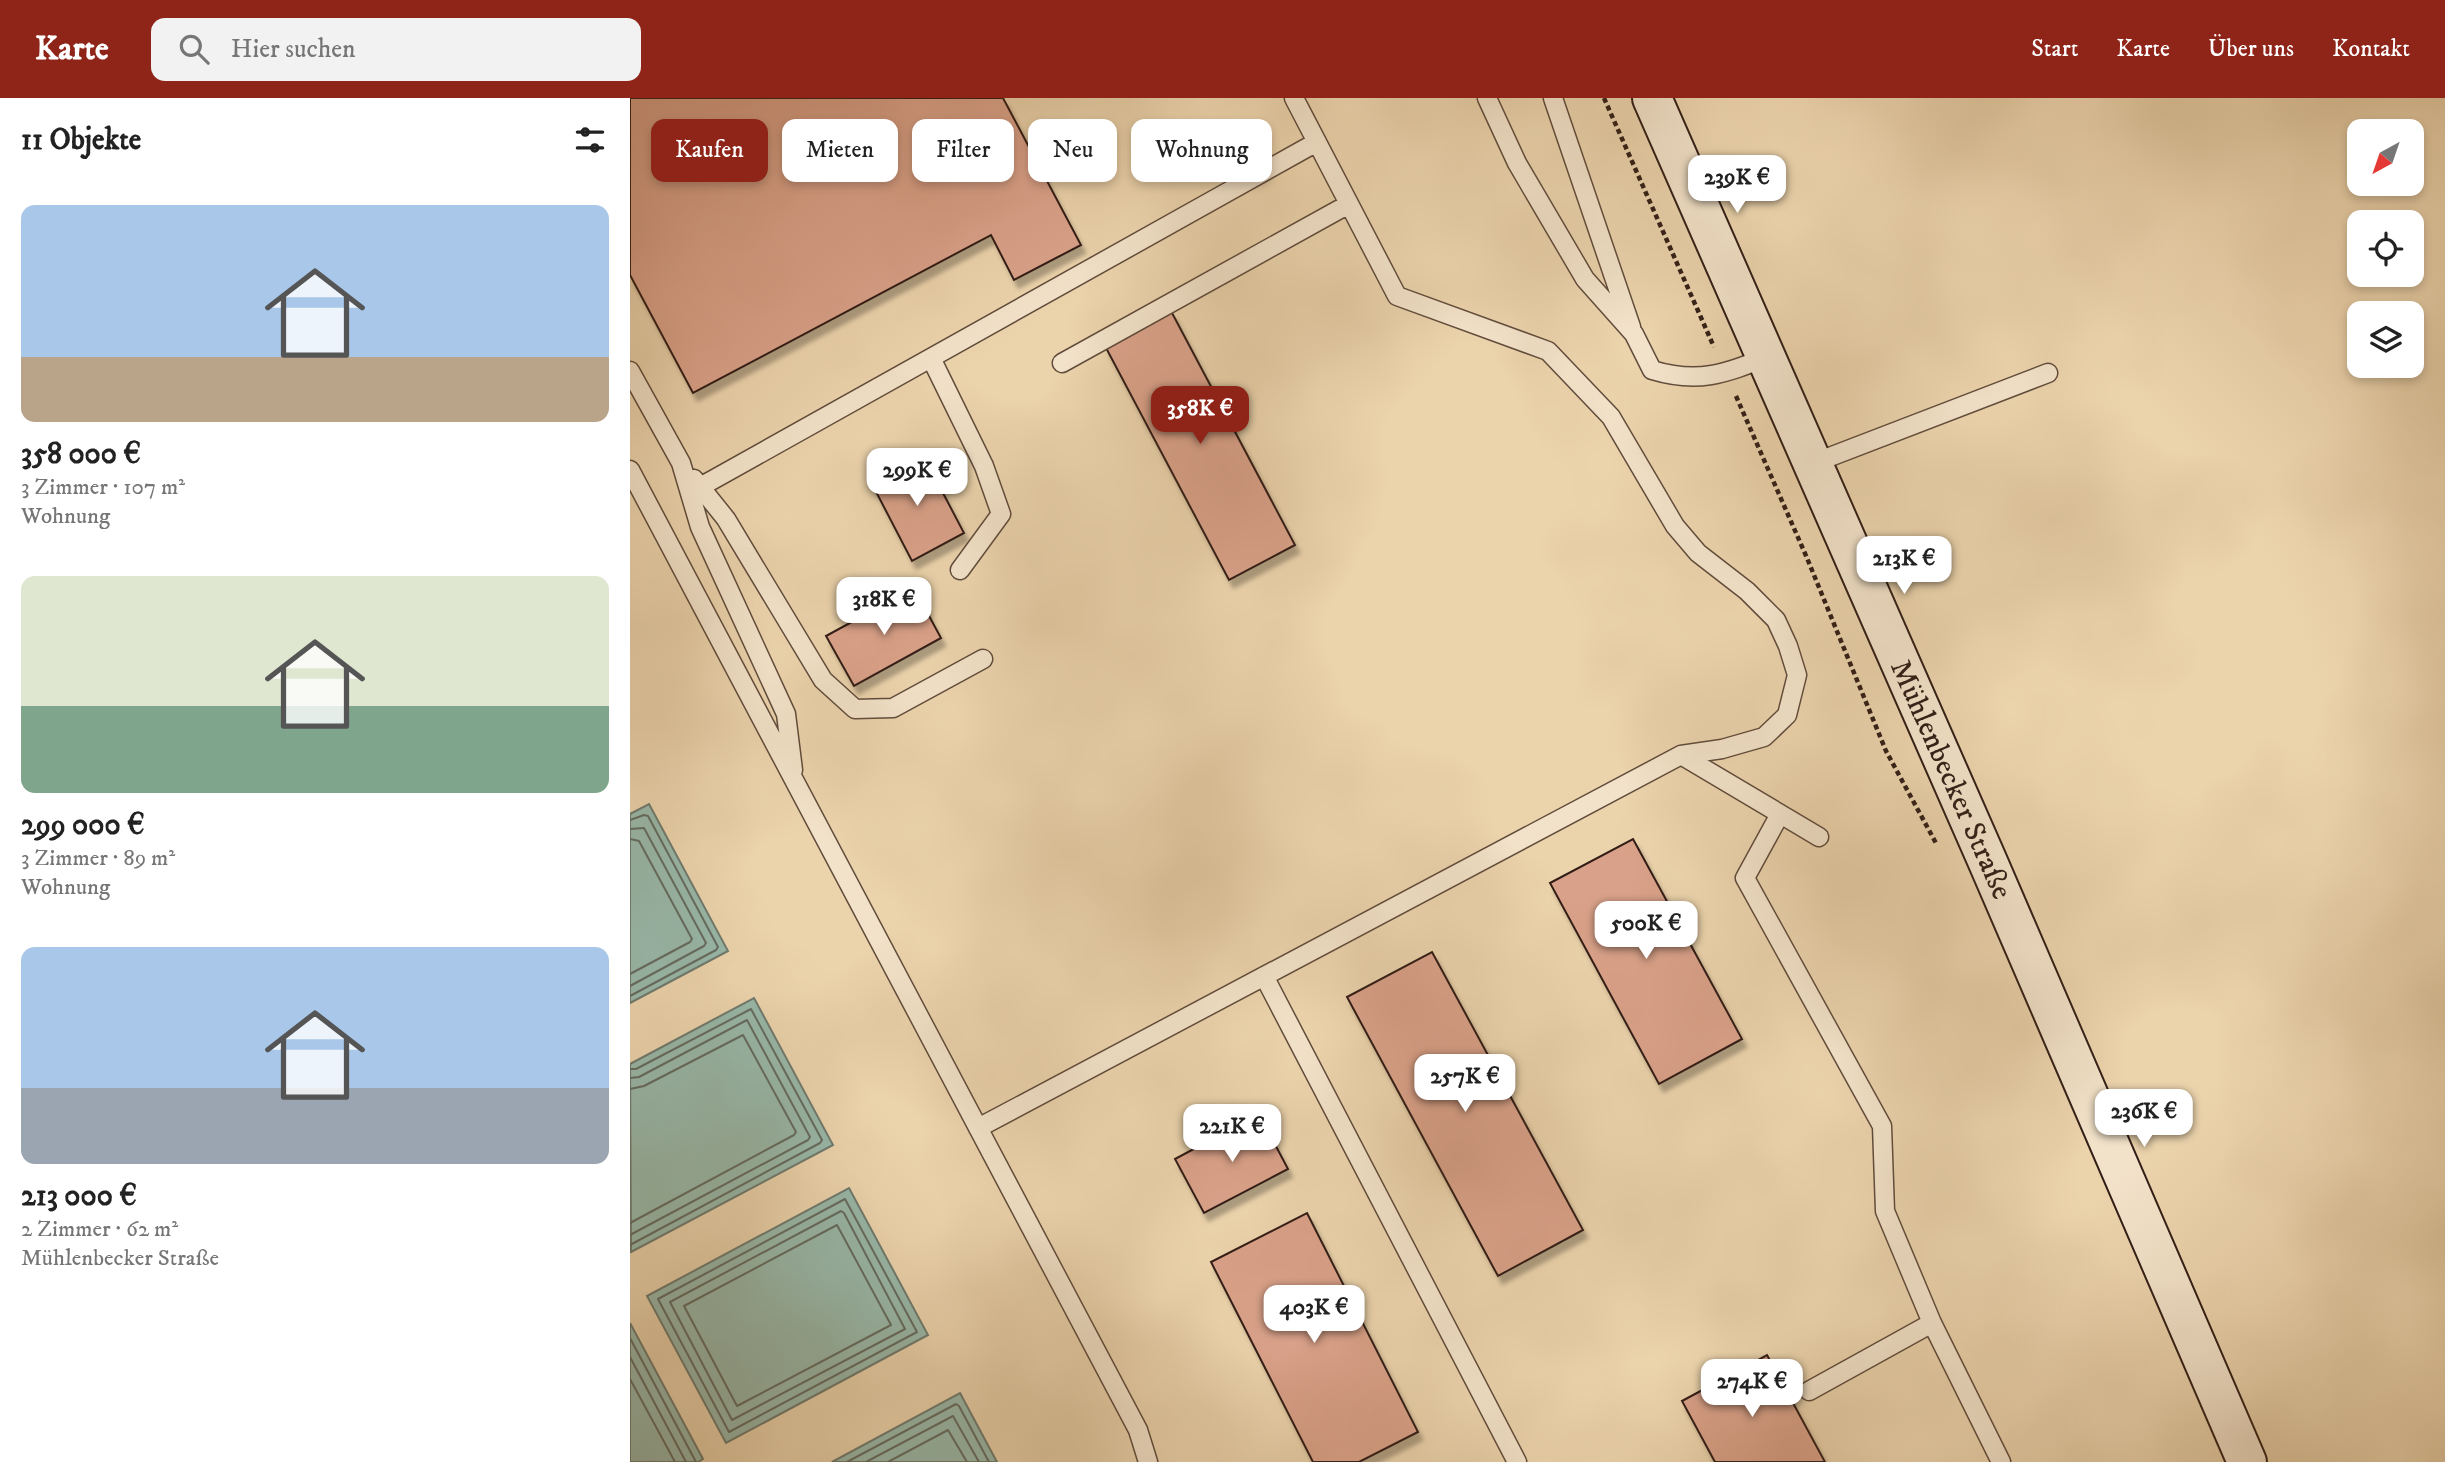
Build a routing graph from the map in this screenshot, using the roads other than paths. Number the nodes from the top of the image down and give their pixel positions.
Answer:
1 (1294, 98) edge
2 (1487, 98) edge
3 (1553, 98) edge
4 (1653, 98) edge
5 (1317, 142) junction
6 (1349, 204) junction
7 (1634, 334) junction
8 (1767, 357) junction
9 (931, 358) junction
10 (1062, 363) dead end
11 (630, 371) edge
12 (2048, 373) dead end
13 (681, 463) junction
14 (1814, 463) junction
15 (630, 470) edge
16 (700, 487) junction
17 (960, 570) dead end
18 (983, 659) dead end
19 (1681, 755) junction
20 (795, 781) junction
21 (1780, 814) junction
22 (1819, 837) dead end
23 (1264, 976) junction
24 (978, 1128) junction
25 (1931, 1324) junction
26 (1809, 1391) dead end
27 (1147, 1462) edge
28 (1517, 1462) edge
29 (2001, 1462) edge
30 (2247, 1462) edge

1 - 5 lane
2 - 7 lane
3 - 7 lane
4 - 8 main road, Mühlenbecker Straße
5 - 6 lane
5 - 9 lane
6 - 10 lane
6 - 19 lane
7 - 8 lane
8 - 14 main road, Mühlenbecker Straße
9 - 16 lane
9 - 17 lane
11 - 13 lane
12 - 14 lane
13 - 16 lane
13 - 20 lane
14 - 30 main road, Mühlenbecker Straße
15 - 20 lane
16 - 18 lane
19 - 21 lane
19 - 23 lane
20 - 24 lane
21 - 22 lane
21 - 25 lane
23 - 24 lane
23 - 28 lane
24 - 27 lane
25 - 26 lane
25 - 29 lane

